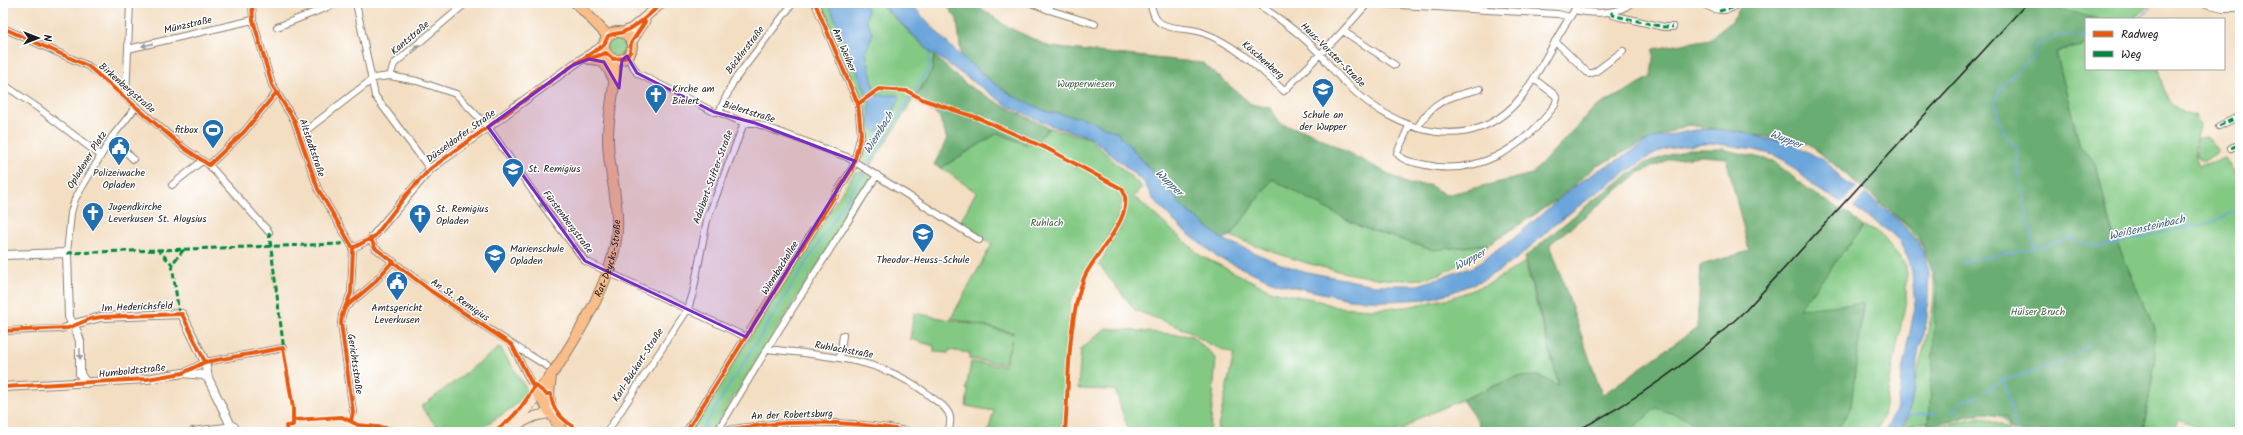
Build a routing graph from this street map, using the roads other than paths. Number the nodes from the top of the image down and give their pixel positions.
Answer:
1 (130, 3) edge
2 (252, 3) edge
3 (338, 3) edge
4 (356, 3) edge
5 (576, 3) edge
6 (793, 3) edge
7 (815, 3) edge
8 (1031, 3) edge
9 (1051, 3) edge
10 (1150, 3) edge
11 (1256, 3) edge
12 (1366, 3) edge
13 (1579, 3) edge
14 (1631, 3) edge
15 (1702, 3) edge
16 (1739, 3) edge
17 (2206, 3) edge
18 (464, 5) edge
19 (659, 6) edge
20 (2240, 7) edge
21 (1049, 10) junction
22 (1574, 10) junction
23 (1611, 12) junction
24 (1570, 17) junction
25 (253, 20) junction
26 (1095, 24) dead end
27 (1673, 27) dead end
28 (3, 28) edge
29 (277, 28) dead end
30 (1343, 31) junction
31 (622, 33) junction
32 (1555, 41) junction
33 (631, 43) junction
34 (128, 49) junction
35 (1623, 51) dead end
36 (613, 52) junction
37 (1320, 54) junction
38 (589, 59) junction
39 (573, 65) junction
40 (1395, 65) dead end
41 (390, 76) junction
42 (1534, 79) junction
43 (372, 81) junction
44 (615, 81) junction
45 (3, 84) edge
46 (1480, 89) dead end
47 (276, 93) junction
48 (126, 97) junction
49 (858, 104) joint
50 (610, 106) junction
51 (136, 107) junction
52 (719, 112) junction
53 (2240, 116) edge
54 (744, 123) junction
55 (1409, 126) junction
56 (2219, 126) dead end
57 (488, 127) junction
58 (1417, 128) junction
59 (300, 135) junction
60 (112, 137) junction
61 (2240, 144) edge
62 (2231, 148) dead end
63 (100, 156) junction
64 (133, 160) dead end
65 (202, 160) junction
66 (855, 161) junction
67 (209, 166) junction
68 (430, 169) junction
69 (877, 176) junction
70 (172, 186) dead end
71 (268, 232) dead end
72 (371, 239) junction
73 (980, 240) dead end
74 (353, 248) junction
75 (67, 253) junction
76 (3, 255) edge
77 (393, 261) junction
78 (607, 273) junction
79 (352, 286) junction
80 (364, 291) junction
81 (347, 306) junction
82 (688, 308) junction
83 (74, 324) junction
84 (3, 331) edge
85 (843, 335) dead end
86 (746, 337) junction
87 (512, 345) junction
88 (283, 348) dead end
89 (766, 349) junction
90 (530, 355) junction
91 (840, 358) junction
92 (205, 362) junction
93 (521, 362) junction
94 (549, 370) junction
95 (182, 373) junction
96 (208, 378) junction
97 (530, 381) dead end
98 (86, 383) junction
99 (3, 387) edge
100 (538, 394) junction
101 (354, 412) dead end
102 (551, 413) junction
103 (514, 426) junction
104 (234, 430) edge
105 (194, 432) edge
106 (504, 432) edge
107 (563, 432) edge
108 (607, 432) edge
109 (686, 432) edge
110 (717, 432) edge
111 (720, 432) edge
112 (913, 432) edge
113 (949, 432) edge

1 - 34 street
2 - 25 street, Altstadtstraße
3 - 29 street
4 - 43 street
5 - 36 main road
6 - 52 street, Böcklerstraße
7 - 49 street, Am Weiher
8 - 21 street
9 - 21 street
10 - 37 street, Köschenberg
11 - 37 street, Haus-Vorster-Straße
12 - 24 street
12 - 30 street
13 - 22 street, Haus-Vorster-Straße
14 - 23 street
15 - 16 street
17 - 20 street
41 -> 18 street, Kantstraße
19 - 31 main road
19 - 33 main road
21 - 26 street
22 - 23 street
22 - 24 street, Haus-Vorster-Straße
23 - 27 street
24 - 32 street, Haus-Vorster-Straße
25 -> 34 street, Münzstraße
25 - 47 street, Altstadtstraße
28 - 48 street, Birkenbergstraße
30 - 37 street
30 - 40 street
31 - 33 main road
31 - 36 main road
32 - 35 street
32 - 42 street, Haus-Vorster-Straße
33 - 36 main road
34 - 48 street
36 - 38 street, Düsseldorfer Straße
36 - 39 street, Düsseldorfer Straße
36 - 44 main road, Rat-Deycks-Straße
36 - 50 main road, Rat-Deycks-Straße
36 - 52 street, Bielertstraße
37 - 55 street, Haus-Vorster-Straße
38 - 39 street, Düsseldorfer Straße
38 - 44 main road
39 - 57 street, Düsseldorfer Straße
41 - 43 street
41 - 57 street, Fürstenbergstraße
42 - 55 street
42 - 58 street, Haus-Vorster-Straße
43 - 59 street
43 - 68 street
44 - 50 main road, Rat-Deycks-Straße
45 - 63 street
46 - 58 street
47 - 59 street, Altstadtstraße
47 - 67 street
48 - 51 street, Birkenbergstraße
49 - 66 street, Wiembachallee
50 - 78 main road, Rat-Deycks-Straße
51 - 60 street, Opladener Platz
51 - 65 street, Birkenbergstraße
52 - 54 street, Bielertstraße
53 - 56 street
54 - 66 street, Bielertstraße
54 - 82 street, Adalbert-Stifter-Straße
55 - 58 street, Haus-Vorster-Straße
57 - 68 street, Düsseldorfer Straße
78 -> 57 street, Fürstenbergstraße
59 - 74 street, Altstadtstraße
60 - 63 street, Opladener Platz
60 - 64 street
61 - 62 street
63 - 75 street, Opladener Platz
65 - 67 street, Birkenbergstraße
65 - 70 street
66 - 69 street
66 - 86 street, Wiembachallee
67 - 71 street, Birkenbergstraße
68 - 72 street, Düsseldorfer Straße
69 - 73 street
69 - 89 street
72 - 74 street, Düsseldorfer Straße
72 - 77 street, An St. Remigius
74 - 79 street, Gerichtsstraße
75 - 76 street
75 - 83 street
77 - 80 street
77 - 87 street, An St. Remigius
78 - 82 street, Fürstenbergstraße
78 - 94 main road, Rat-Deycks-Straße
79 - 80 street
79 - 81 street, Gerichtsstraße
80 - 81 street
81 - 101 street, Gerichtsstraße
82 - 86 street, Fürstenbergstraße
82 - 108 street, Karl-Bückart-Straße
83 - 84 street, Im Hederichsfeld
83 - 92 street, Im Hederichsfeld
83 -> 98 street
85 - 91 street
86 - 109 street, Wiembachallee
87 - 90 street, An St. Remigius
87 - 93 street, An St. Remigius
88 - 92 street, Humboldtstraße
89 - 91 street, Ruhlachstraße
89 - 110 street
90 - 93 street
90 - 94 street, An St. Remigius
91 - 113 street, Ruhlachstraße
92 - 95 street, Humboldtstraße
92 - 96 street
93 - 97 street, An St. Remigius
94 - 100 main road, Rat-Deycks-Straße
94 - 102 main road
95 - 96 street, Humboldtstraße
95 - 98 street, Humboldtstraße
96 - 104 street
98 - 99 street, Humboldtstraße
100 - 102 main road
100 - 103 main road
102 - 103 main road
102 - 107 main road
103 - 106 main road
104 - 105 street
111 - 112 street, An der Robertsburg

